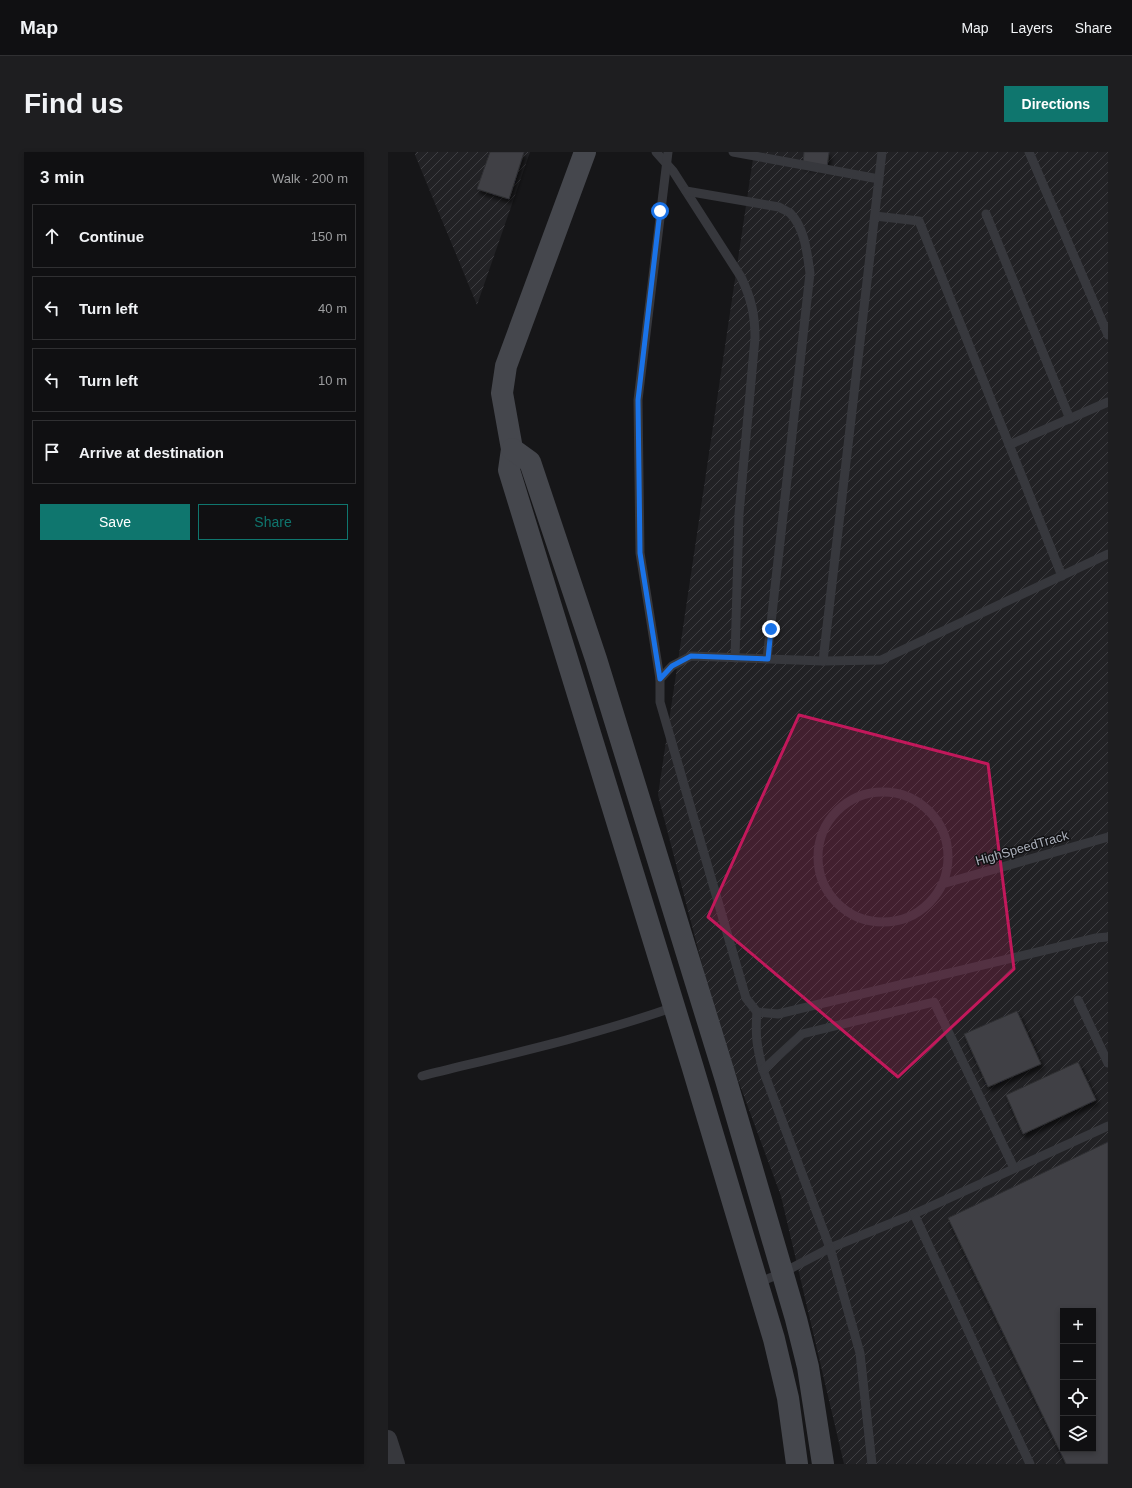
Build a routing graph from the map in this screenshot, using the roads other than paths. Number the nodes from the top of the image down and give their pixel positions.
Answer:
1 (585, 152) edge
2 (656, 152) edge
3 (668, 152) edge
4 (733, 152) edge
5 (882, 152) edge
6 (1029, 152) edge
7 (666, 164) junction
8 (879, 179) junction
9 (686, 191) junction
10 (986, 214) dead end
11 (875, 216) junction
12 (1108, 335) edge
13 (1108, 402) edge
14 (1070, 419) junction
15 (1009, 445) junction
16 (512, 448) junction
17 (1108, 554) edge
18 (1062, 576) junction
19 (735, 658) junction
20 (768, 659) junction
21 (824, 660) junction
22 (660, 679) junction
23 (1108, 837) edge
24 (942, 884) junction
25 (1108, 937) edge
26 (691, 969) junction
27 (665, 977) junction
28 (1078, 1000) dead end
29 (674, 1007) junction
30 (757, 1012) junction
31 (1108, 1063) edge
32 (763, 1070) junction
33 (422, 1076) dead end
34 (1108, 1126) edge
35 (1014, 1168) junction
36 (914, 1214) junction
37 (830, 1248) junction
38 (782, 1273) junction
39 (757, 1283) junction
40 (388, 1438) edge
41 (396, 1464) edge
42 (797, 1464) edge
43 (823, 1464) edge
44 (872, 1464) edge
45 (1030, 1464) edge

1 - 16 street
2 - 7 lane
3 - 7 lane
4 - 8 lane
5 - 8 lane
6 - 12 lane
7 - 9 lane
7 - 22 lane
8 - 11 lane
9 - 19 lane
9 - 20 lane
10 - 14 lane
11 - 15 lane
11 - 21 lane
13 - 14 lane
14 - 15 lane
15 - 18 lane
16 - 26 street
16 - 27 street
17 - 18 lane
18 - 21 lane
19 - 20 lane
19 - 22 lane
20 - 21 lane
22 - 30 lane
23 - 24 lane, HighSpeedTrack
24 - 24 lane
25 - 30 lane
26 - 27 street
26 - 38 street
27 - 29 street
28 - 31 lane
29 - 33 lane
29 - 39 street
30 - 32 lane
32 - 35 lane
32 - 37 lane
34 - 35 lane
35 - 36 lane
36 - 37 lane
36 - 45 lane
37 - 38 lane
37 - 44 lane
38 - 39 lane
38 - 43 street
39 - 42 street
40 - 41 street

